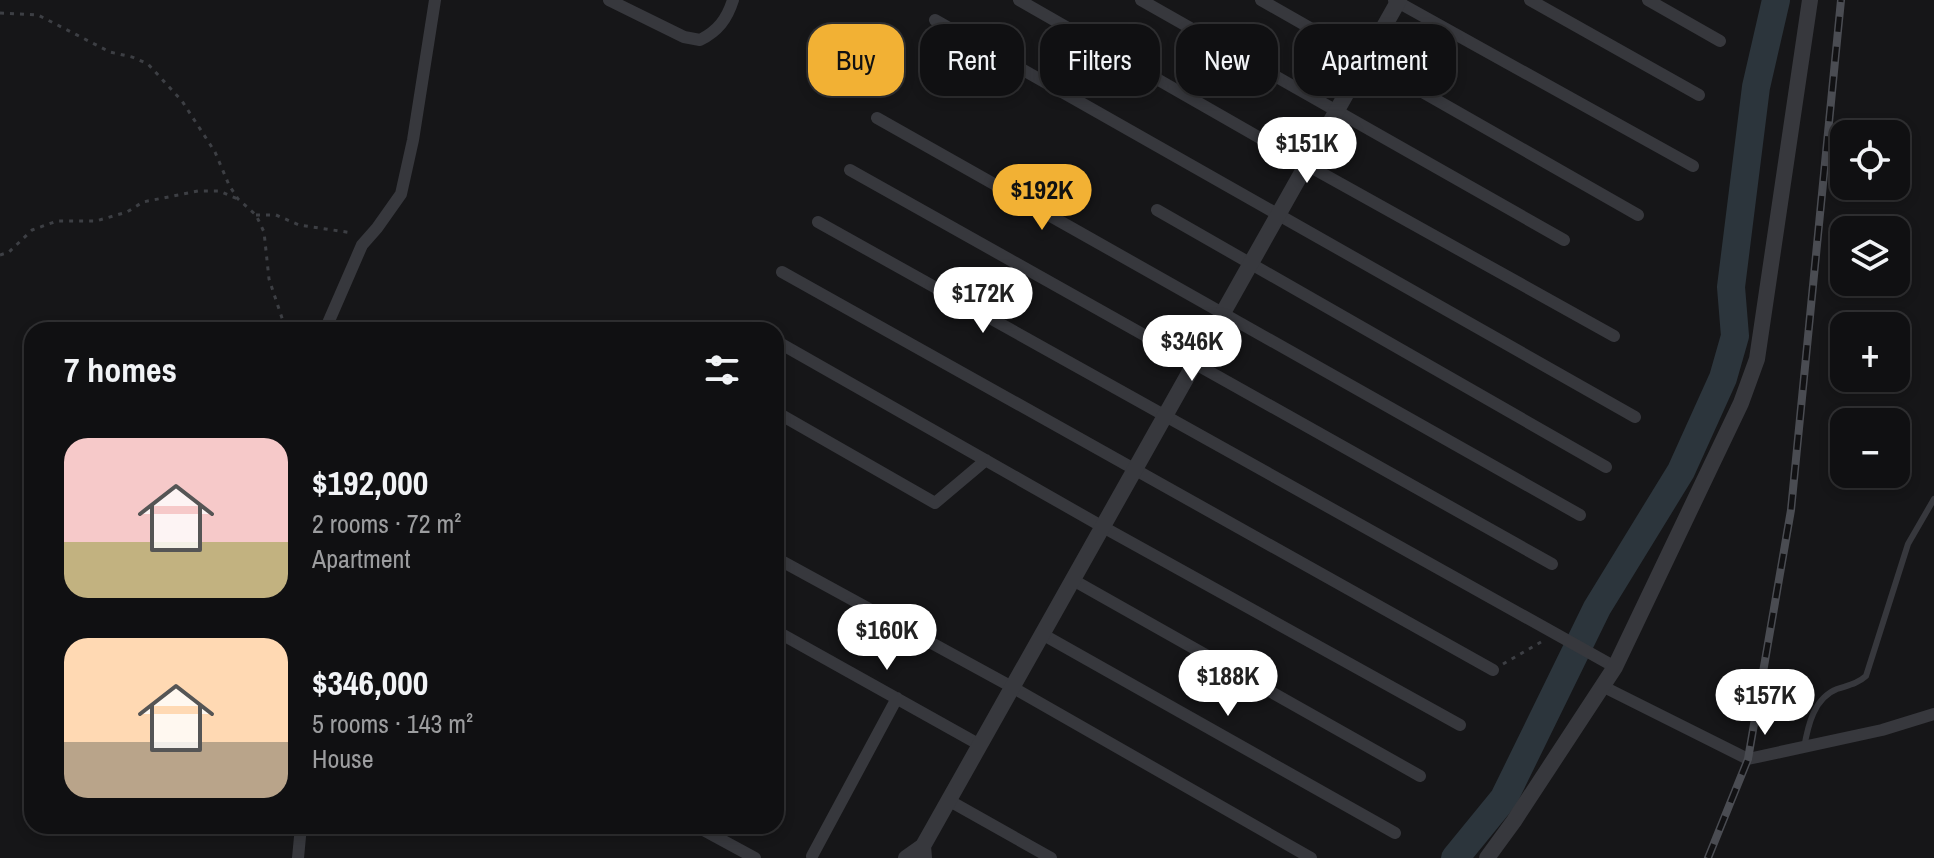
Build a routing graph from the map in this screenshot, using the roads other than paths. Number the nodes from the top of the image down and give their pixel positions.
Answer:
1 (435, 0) edge
2 (609, 0) edge
3 (733, 0) edge
4 (1019, 0) edge
5 (1141, 0) edge
6 (1261, 0) edge
7 (1530, 0) edge
8 (1648, 0) edge
9 (1810, 0) edge
10 (1397, 1) edge
11 (935, 20) dead end
12 (1304, 24) edge
13 (1385, 24) edge
14 (1720, 41) dead end
15 (1699, 95) dead end
16 (1345, 96) edge
17 (1431, 96) edge
18 (1336, 112) junction
19 (877, 118) dead end
20 (1307, 165) junction
21 (1693, 166) dead end
22 (850, 170) dead end
23 (1157, 210) dead end
24 (1638, 215) dead end
25 (1278, 217) junction
26 (818, 222) dead end
27 (1564, 240) dead end
28 (1251, 264) junction
29 (782, 272) dead end
30 (1224, 314) junction
31 (328, 322) edge
32 (1614, 336) dead end
33 (784, 346) edge
34 (1196, 364) junction
35 (784, 417) edge
36 (1166, 417) junction
37 (1635, 417) dead end
38 (986, 460) junction
39 (1606, 467) dead end
40 (1135, 471) junction
41 (1934, 499) edge
42 (1580, 515) dead end
43 (1103, 527) junction
44 (784, 562) edge
45 (1552, 564) dead end
46 (1073, 580) junction
47 (1042, 634) junction
48 (784, 635) edge
49 (1615, 667) junction
50 (1493, 670) road end
51 (1012, 687) junction
52 (1604, 687) junction
53 (897, 698) junction
54 (1934, 714) edge
55 (1460, 725) dead end
56 (980, 745) junction
57 (1804, 748) junction
58 (1420, 776) dead end
59 (948, 800) junction
60 (1395, 833) dead end
61 (300, 834) edge
62 (711, 834) edge
63 (924, 852) edge
64 (812, 856) edge
65 (298, 858) edge
66 (755, 858) edge
67 (906, 858) edge
68 (1051, 858) edge
69 (1311, 858) edge
70 (1487, 858) edge

1 - 31 street
2 - 3 street
4 - 20 street
5 - 18 street
6 - 12 street
7 - 15 street
8 - 14 street
9 - 49 street
10 - 13 street
10 - 21 street
11 - 25 street
16 - 18 street
17 - 24 street
18 - 20 street
18 - 27 street
19 - 30 street
20 - 25 street
20 - 32 street
22 - 34 street
23 - 28 street
25 - 28 street
25 - 37 street
26 - 36 street
28 - 30 street
28 - 39 street
29 - 40 street
30 - 34 street
30 - 42 street
33 - 38 street
34 - 36 street
34 - 45 street
35 - 38 street
36 - 40 street
36 - 49 street
38 - 43 street
40 - 43 street
40 - 50 street
41 - 57 lane
43 - 46 street
43 - 55 street
44 - 51 street
46 - 47 street
46 - 58 street
47 - 51 street
47 - 60 street
48 - 53 street
49 - 52 street
51 - 56 street
51 - 69 street
52 - 57 street
52 - 70 street
53 - 56 street
53 - 64 street
54 - 57 street
56 - 59 street
59 - 63 street
59 - 68 street
61 - 65 street
62 - 66 street
63 - 67 street

